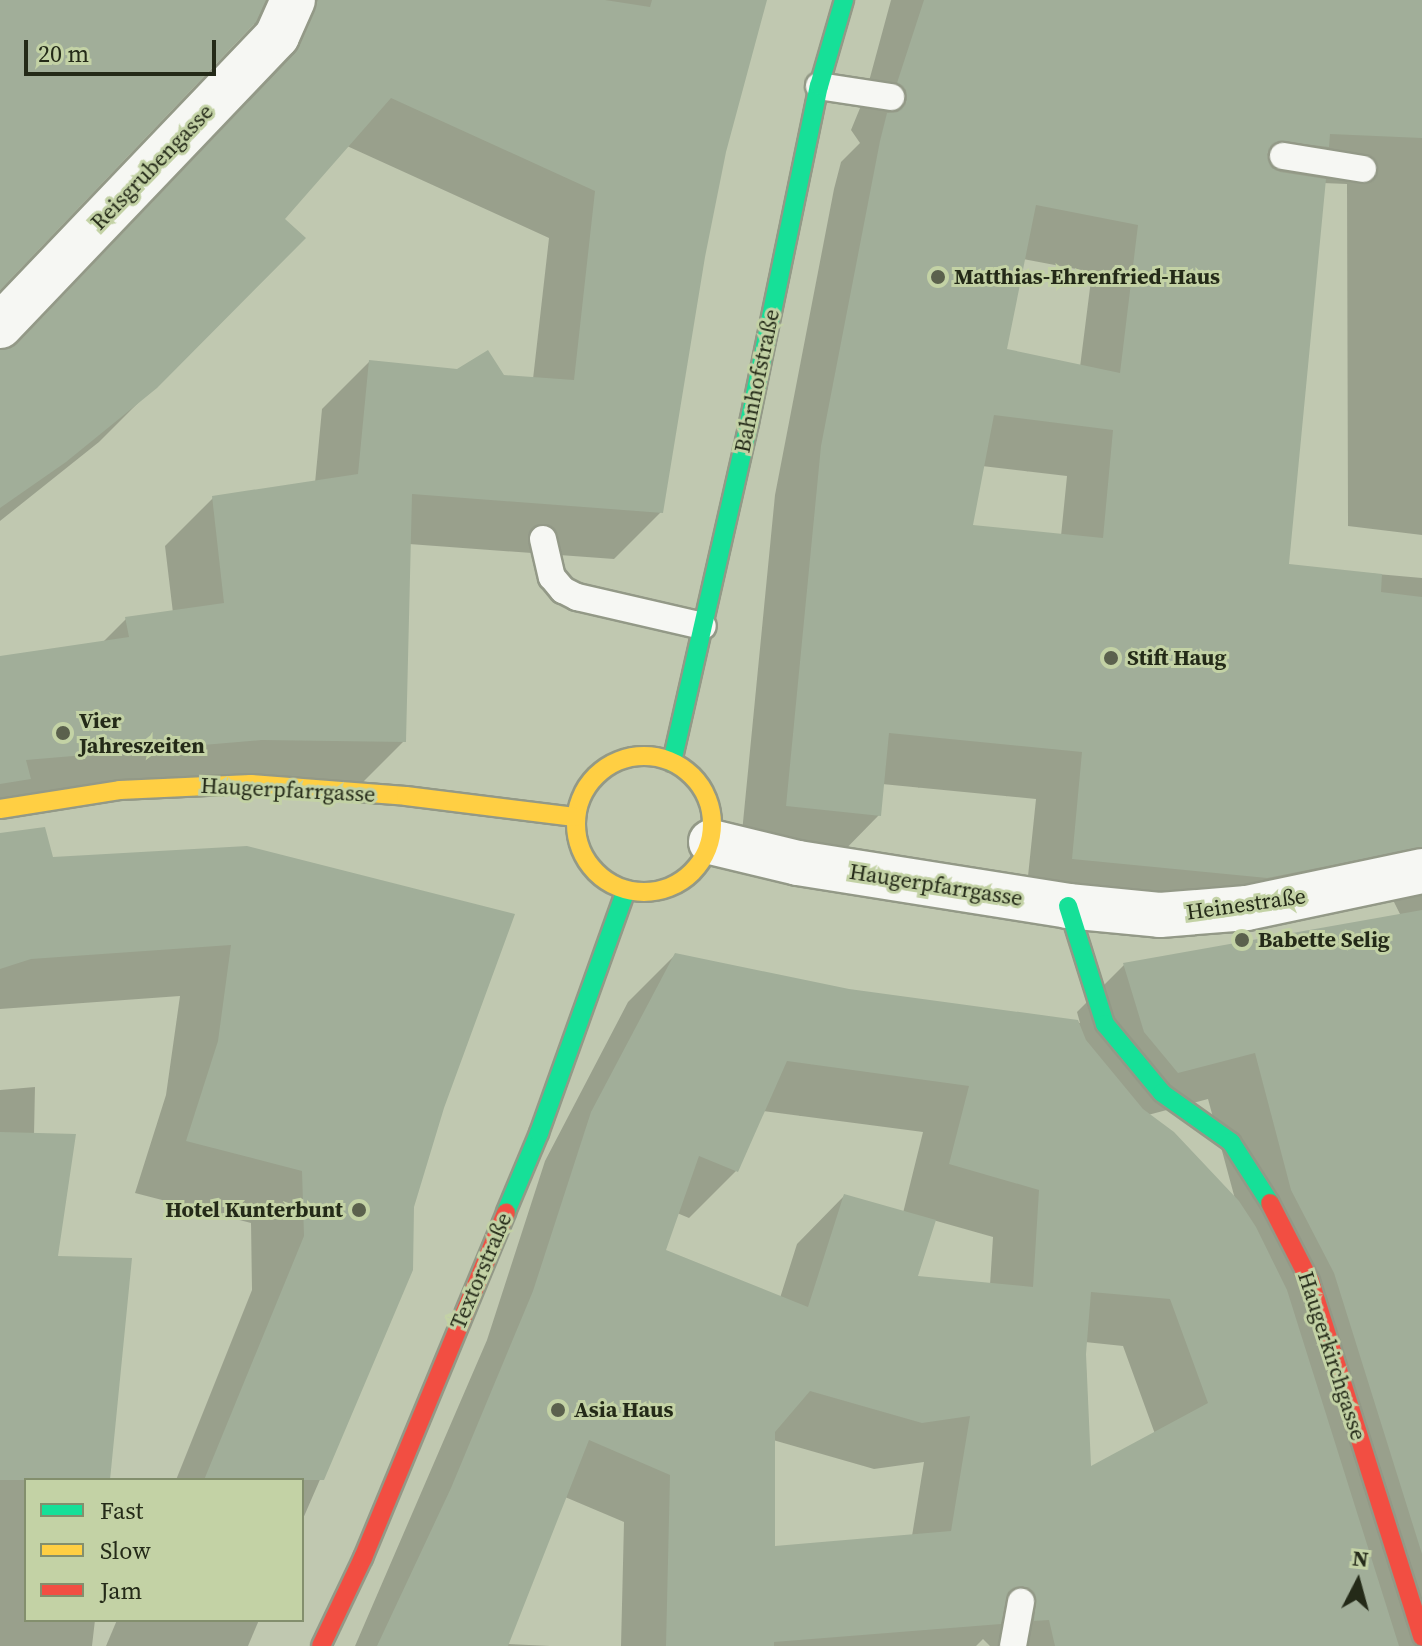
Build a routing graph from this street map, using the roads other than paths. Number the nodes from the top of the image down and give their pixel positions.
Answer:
1 (293, 0) edge
2 (844, 0) edge
3 (819, 86) junction
4 (891, 97) dead end
5 (1283, 156) dead end
6 (1363, 169) dead end
7 (0, 326) edge
8 (543, 539) dead end
9 (703, 626) junction
10 (672, 762) junction
11 (0, 809) edge
12 (575, 817) junction
13 (711, 842) junction
14 (1422, 871) edge
15 (626, 890) junction
16 (1068, 906) junction
17 (1021, 1602) dead end
18 (1422, 1637) edge
19 (321, 1646) edge
20 (1013, 1646) edge

1 - 7 street, Reisgrubengasse
2 - 3 street, Bahnhofstraße
3 - 4 lane
3 - 9 street, Bahnhofstraße
5 - 6 lane
8 - 9 lane
9 - 10 street, Bahnhofstraße
10 - 12 street
10 - 13 street
11 - 12 street, Haugerpfarrgasse
12 - 15 street
13 - 15 street
13 - 16 street, Haugerpfarrgasse
14 - 16 street, Heinestraße
15 - 19 street, Textorstraße
16 - 18 street, Haugerkirchgasse
17 - 20 lane

